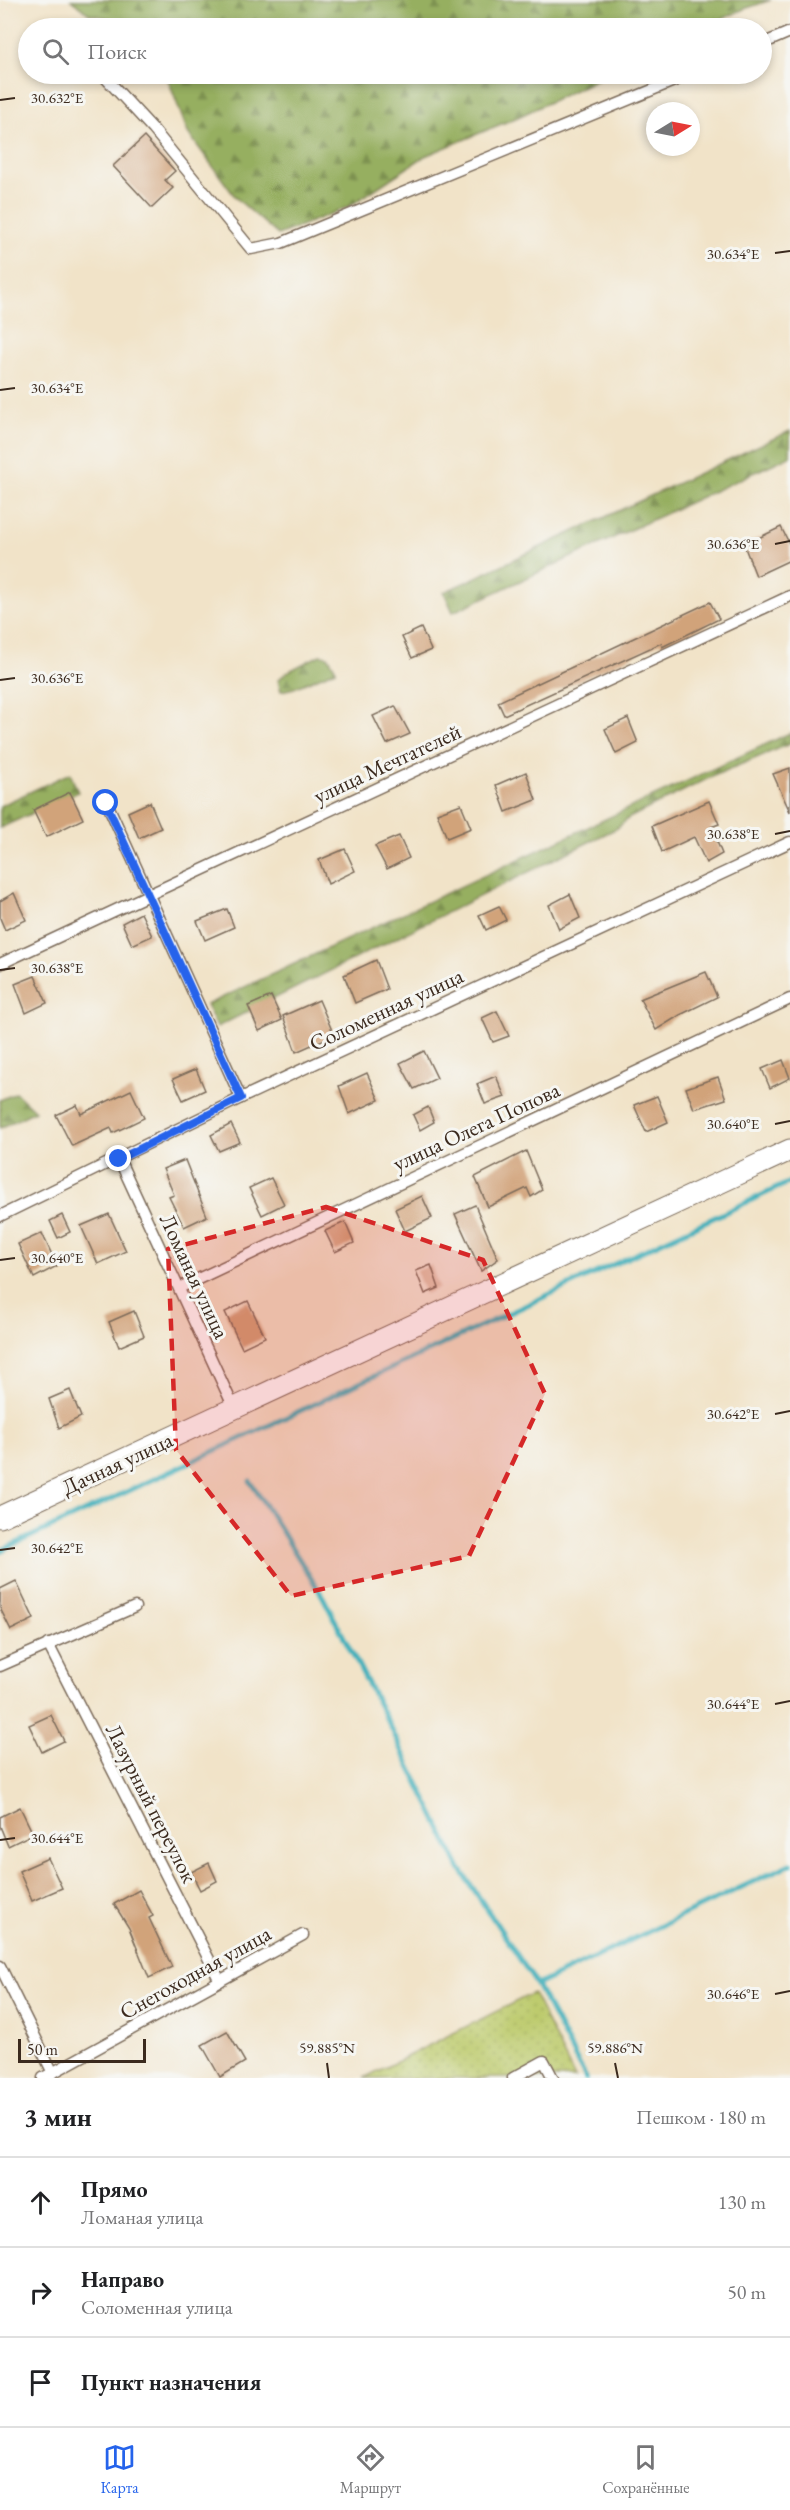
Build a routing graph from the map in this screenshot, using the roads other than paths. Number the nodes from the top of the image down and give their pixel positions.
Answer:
1 (790, 32) edge
2 (772, 40) edge
3 (111, 84) edge
4 (667, 84) edge
5 (790, 596) edge
6 (106, 803) dead end
7 (790, 842) edge
8 (150, 895) junction
9 (0, 964) edge
10 (790, 999) edge
11 (241, 1098) junction
12 (790, 1150) edge
13 (119, 1159) junction
14 (0, 1216) edge
15 (179, 1288) junction
16 (234, 1408) junction
17 (0, 1517) edge
18 (135, 1607) dead end
19 (48, 1644) junction
20 (0, 1666) edge
21 (303, 1935) dead end
22 (0, 1966) edge
23 (220, 1981) junction
24 (48, 2075) edge
25 (513, 2078) edge
26 (554, 2078) edge

1 - 2 lane
3 - 4 lane
5 - 8 lane, улица Мечтателей
6 - 8 lane
7 - 11 lane, Соломенная улица
8 - 9 lane, улица Мечтателей
8 - 11 lane
10 - 15 lane, улица Олега Попова
11 - 13 lane, Соломенная улица
12 - 16 street, Дачная улица
13 - 14 lane, Соломенная улица
13 - 15 lane, Ломаная улица
15 - 16 lane, Ломаная улица
16 - 17 street, Дачная улица
18 - 19 lane
19 - 20 lane
19 - 23 lane, Лазурный переулок
21 - 23 lane, Снегоходная улица
22 - 24 lane
23 - 24 lane, Снегоходная улица
25 - 26 lane

